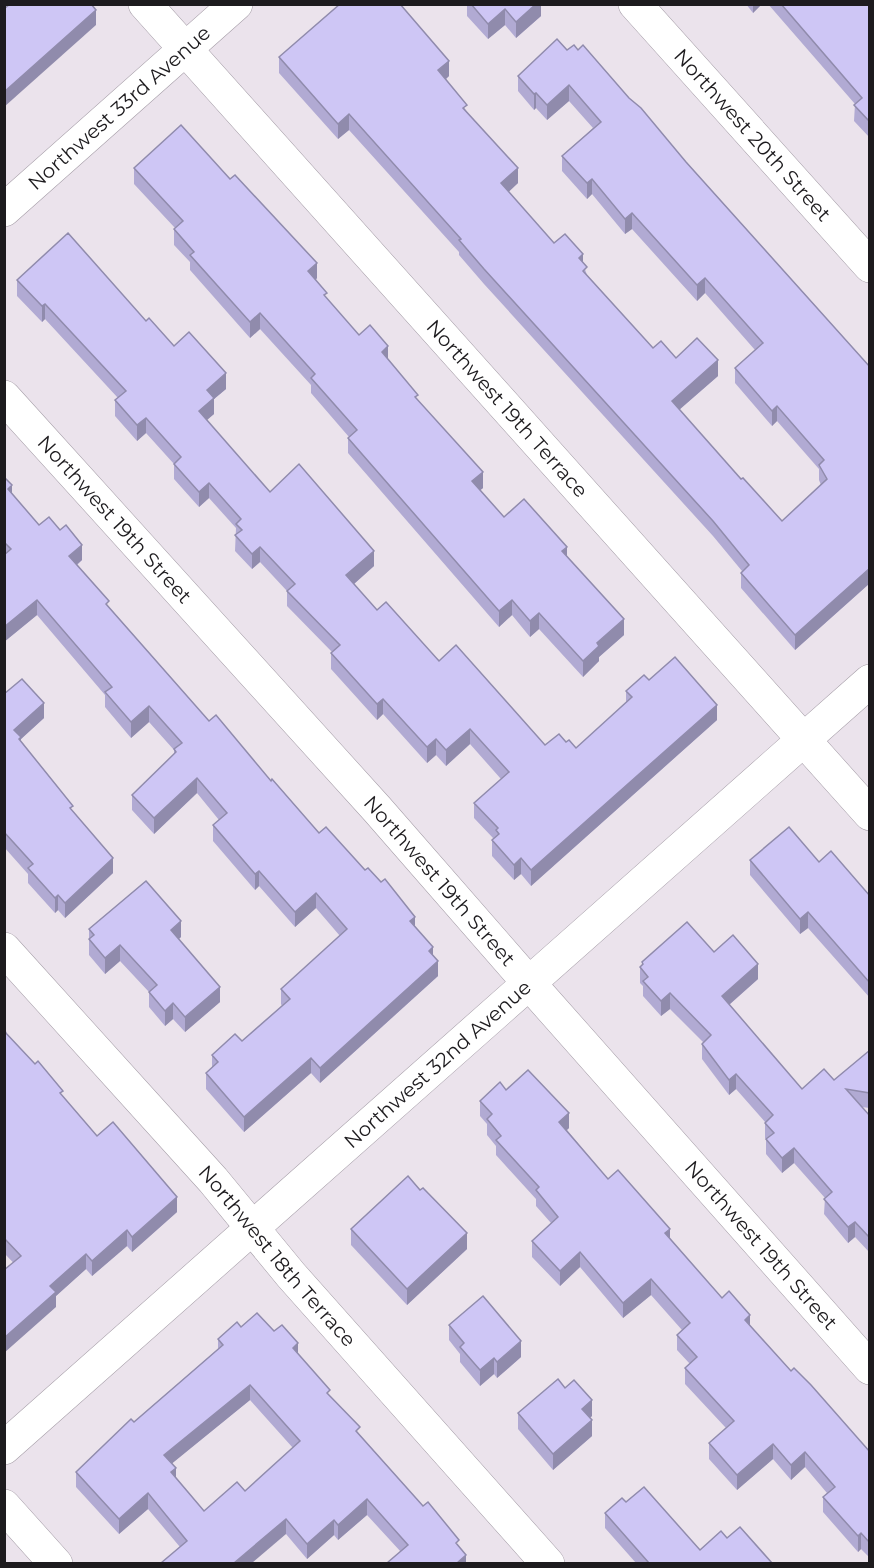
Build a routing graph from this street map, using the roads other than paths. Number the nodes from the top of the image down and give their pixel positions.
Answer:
1 (145, 4) edge
2 (236, 4) edge
3 (635, 4) edge
4 (185, 49) junction
5 (4, 210) edge
6 (870, 266) edge
7 (4, 397) edge
8 (870, 681) edge
9 (804, 739) junction
10 (870, 814) edge
11 (4, 949) edge
12 (528, 982) junction
13 (253, 1229) junction
14 (870, 1368) edge
15 (4, 1448) edge
16 (4, 1506) edge
17 (56, 1563) edge
18 (548, 1563) edge

1 - 4 street, Northwest 19th Terrace
2 - 4 street, Northwest 33rd Avenue
3 - 6 street, Northwest 20th Street
4 - 5 street, Northwest 33rd Avenue
4 - 9 street, Northwest 19th Terrace
7 - 12 street, Northwest 19th Street
8 - 9 street, Northwest 32nd Avenue
9 - 10 street, Northwest 19th Terrace
9 - 12 street, Northwest 32nd Avenue
11 - 13 street, Northwest 18th Terrace
12 - 13 street, Northwest 32nd Avenue
12 - 14 street, Northwest 19th Street
13 - 15 street, Northwest 32nd Avenue
13 - 18 street, Northwest 18th Terrace
16 - 17 street

